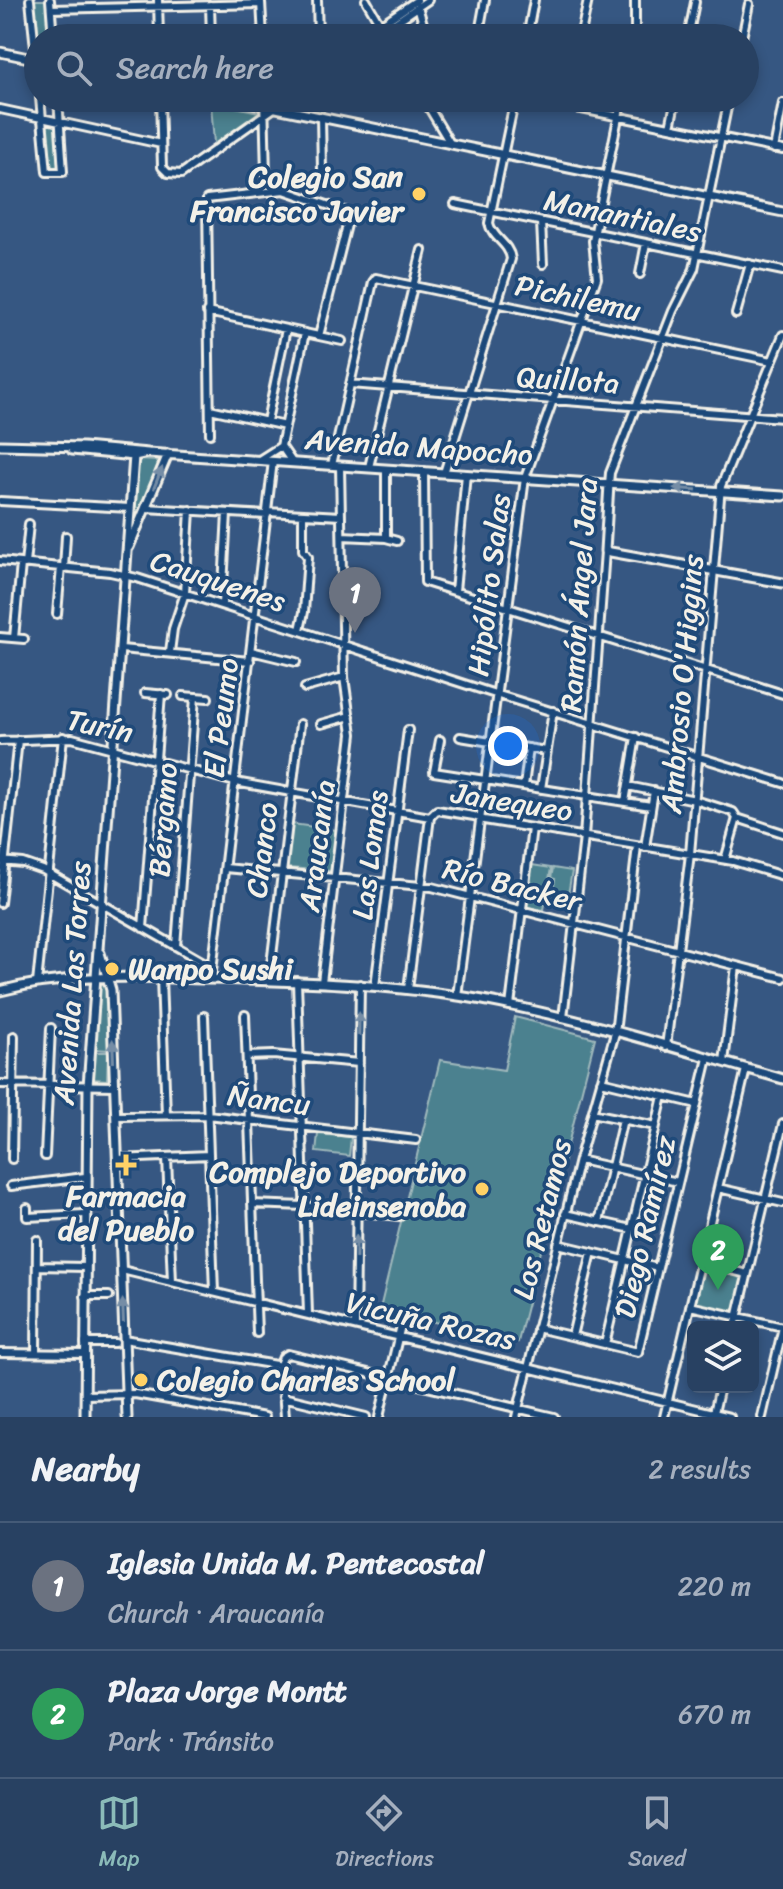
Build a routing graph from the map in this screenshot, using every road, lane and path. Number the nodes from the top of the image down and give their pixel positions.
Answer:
1 (30, 0) edge
2 (50, 0) edge
3 (317, 0) edge
4 (366, 0) edge
5 (428, 0) edge
6 (485, 0) edge
7 (534, 0) edge
8 (588, 0) edge
9 (635, 0) edge
10 (261, 2) edge
11 (695, 2) edge
12 (158, 3) edge
13 (418, 3) edge
14 (749, 4) dead end
15 (210, 5) junction
16 (51, 9) junction
17 (33, 24) edge
18 (52, 24) edge
19 (159, 24) edge
20 (211, 24) edge
21 (262, 24) edge
22 (318, 24) edge
23 (380, 24) edge
24 (386, 24) edge
25 (423, 24) edge
26 (480, 24) edge
27 (530, 24) edge
28 (583, 24) edge
29 (635, 24) edge
30 (691, 24) edge
31 (745, 24) edge
32 (0, 52) edge
33 (24, 57) edge
34 (783, 103) edge
35 (0, 109) edge
36 (41, 112) edge
37 (59, 112) edge
38 (160, 112) edge
39 (260, 112) edge
40 (267, 112) edge
41 (296, 112) edge
42 (431, 112) edge
43 (512, 112) edge
44 (601, 112) edge
45 (619, 112) edge
46 (673, 112) edge
47 (726, 112) edge
48 (321, 117) junction
49 (618, 117) junction
50 (42, 118) junction
51 (60, 122) junction
52 (670, 127) junction
53 (721, 138) junction
54 (450, 143) junction
55 (161, 144) junction
56 (774, 149) junction
57 (783, 150) edge
58 (503, 154) junction
59 (322, 170) dead end
60 (266, 175) dead end
61 (606, 176) junction
62 (709, 197) junction
63 (455, 204) dead end
64 (491, 212) junction
65 (783, 212) edge
66 (541, 222) junction
67 (594, 233) junction
68 (646, 243) junction
69 (422, 250) dead end
70 (698, 254) junction
71 (543, 264) dead end
72 (750, 264) junction
73 (783, 271) edge
74 (640, 274) dead end
75 (375, 279) joint
76 (414, 285) junction
77 (497, 303) junction
78 (207, 312) junction
79 (736, 314) dead end
80 (581, 321) junction
81 (286, 329) junction
82 (305, 333) junction
83 (783, 335) edge
84 (319, 336) junction
85 (663, 338) junction
86 (342, 341) dead end
87 (772, 361) junction
88 (350, 384) junction
89 (388, 388) junction
90 (468, 395) junction
91 (552, 401) junction
92 (636, 407) junction
93 (210, 409) junction
94 (750, 415) junction
95 (783, 418) edge
96 (267, 421) junction
97 (285, 426) junction
98 (210, 434) dead end
99 (0, 445) edge
100 (281, 446) junction
101 (66, 448) junction
102 (148, 453) junction
103 (168, 454) junction
104 (134, 456) junction
105 (259, 460) junction
106 (273, 461) junction
107 (292, 462) junction
108 (336, 465) junction
109 (369, 467) junction
110 (386, 469) junction
111 (424, 471) junction
112 (444, 473) junction
113 (466, 474) junction
114 (525, 478) junction
115 (609, 484) junction
116 (720, 491) junction
117 (783, 496) edge
118 (0, 501) edge
119 (130, 508) junction
120 (146, 508) junction
121 (190, 510) junction
122 (227, 513) junction
123 (267, 513) junction
124 (303, 514) junction
125 (341, 516) junction
126 (29, 524) dead end
127 (66, 536) dead end
128 (342, 536) junction
129 (386, 538) junction
130 (397, 541) dead end
131 (605, 551) junction
132 (127, 553) junction
133 (0, 561) edge
134 (23, 564) junction
135 (63, 568) junction
136 (714, 571) junction
137 (126, 575) junction
138 (783, 583) edge
139 (455, 591) junction
140 (185, 593) junction
141 (222, 605) junction
142 (508, 608) junction
143 (57, 614) dead end
144 (255, 615) junction
145 (300, 630) junction
146 (599, 636) junction
147 (0, 637) edge
148 (14, 638) junction
149 (24, 639) dead end
150 (345, 645) junction
151 (121, 649) junction
152 (251, 651) junction
153 (170, 652) junction
154 (250, 661) junction
155 (296, 662) dead end
156 (706, 670) junction
157 (344, 677) junction
158 (305, 688) dead end
159 (145, 693) dead end
160 (497, 694) junction
161 (783, 694) edge
162 (183, 696) dead end
163 (195, 697) junction
164 (208, 698) dead end
165 (553, 711) junction
166 (350, 716) junction
167 (300, 724) dead end
168 (321, 724) dead end
169 (593, 724) junction
170 (408, 730) dead end
171 (63, 737) junction
172 (460, 737) dead end
173 (636, 737) junction
174 (18, 740) junction
175 (440, 740) dead end
176 (0, 741) edge
177 (490, 742) junction
178 (529, 748) junction
179 (114, 749) junction
180 (546, 751) junction
181 (699, 757) junction
182 (156, 761) junction
183 (189, 770) junction
184 (485, 780) junction
185 (235, 782) junction
186 (783, 783) edge
187 (524, 786) junction
188 (628, 786) junction
189 (541, 789) junction
190 (654, 791) junction
191 (292, 792) junction
192 (587, 796) junction
193 (695, 800) junction
194 (344, 802) junction
195 (625, 802) junction
196 (651, 806) junction
197 (398, 811) junction
198 (430, 817) junction
199 (480, 818) junction
200 (737, 818) junction
201 (532, 828) junction
202 (783, 833) edge
203 (584, 837) junction
204 (637, 846) junction
205 (645, 847) junction
206 (690, 854) junction
207 (725, 860) junction
208 (2, 861) edge
209 (225, 868) junction
210 (49, 873) junction
211 (282, 873) junction
212 (783, 876) edge
213 (335, 878) junction
214 (389, 882) junction
215 (422, 885) junction
216 (470, 897) junction
217 (0, 903) edge
218 (101, 904) junction
219 (522, 910) junction
220 (574, 924) junction
221 (143, 928) junction
222 (626, 937) junction
223 (98, 942) junction
224 (176, 946) junction
225 (678, 951) junction
226 (736, 966) junction
227 (212, 967) junction
228 (96, 977) junction
229 (107, 977) junction
230 (161, 978) junction
231 (783, 978) edge
232 (211, 979) junction
233 (269, 981) junction
234 (297, 981) junction
235 (322, 982) junction
236 (37, 983) junction
237 (360, 984) junction
238 (375, 986) junction
239 (408, 989) junction
240 (0, 991) edge
241 (457, 996) junction
242 (510, 1006) junction
243 (245, 1015) dead end
244 (204, 1016) dead end
245 (563, 1018) junction
246 (51, 1028) dead end
247 (615, 1033) junction
248 (14, 1036) dead end
249 (666, 1047) junction
250 (247, 1056) junction
251 (299, 1057) junction
252 (708, 1058) junction
253 (724, 1062) junction
254 (359, 1063) junction
255 (746, 1069) junction
256 (783, 1072) edge
257 (783, 1079) edge
258 (601, 1081) junction
259 (0, 1084) edge
260 (13, 1085) junction
261 (48, 1085) junction
262 (88, 1086) junction
263 (115, 1086) junction
264 (663, 1096) junction
265 (697, 1104) junction
266 (592, 1113) junction
267 (166, 1115) junction
268 (208, 1115) junction
269 (116, 1116) junction
270 (623, 1119) junction
271 (249, 1120) junction
272 (783, 1124) edge
273 (301, 1126) junction
274 (656, 1126) junction
275 (358, 1133) junction
276 (416, 1140) dead end
277 (209, 1155) junction
278 (45, 1156) dead end
279 (167, 1157) junction
280 (12, 1159) dead end
281 (117, 1159) junction
282 (579, 1160) junction
283 (612, 1167) junction
284 (645, 1174) junction
285 (85, 1177) junction
286 (678, 1182) junction
287 (11, 1186) dead end
288 (718, 1188) junction
289 (765, 1199) junction
290 (783, 1203) edge
291 (252, 1204) junction
292 (304, 1206) junction
293 (27, 1208) dead end
294 (357, 1211) junction
295 (85, 1214) junction
296 (565, 1214) junction
297 (400, 1216) dead end
298 (599, 1222) junction
299 (632, 1229) junction
300 (37, 1240) dead end
301 (558, 1244) junction
302 (592, 1252) junction
303 (625, 1260) junction
304 (700, 1262) junction
305 (37, 1266) junction
306 (85, 1267) junction
307 (658, 1268) junction
308 (122, 1270) junction
309 (747, 1274) junction
310 (172, 1282) junction
311 (214, 1292) junction
312 (85, 1296) junction
313 (109, 1296) dead end
314 (256, 1302) junction
315 (690, 1306) junction
316 (308, 1314) junction
317 (403, 1317) dead end
318 (737, 1317) junction
319 (736, 1321) edge
320 (355, 1325) junction
321 (783, 1327) edge
322 (537, 1328) junction
323 (257, 1333) dead end
324 (399, 1335) junction
325 (572, 1336) junction
326 (124, 1339) junction
327 (85, 1343) junction
328 (115, 1343) dead end
329 (605, 1344) junction
330 (0, 1353) edge
331 (36, 1353) junction
332 (85, 1354) junction
333 (282, 1366) junction
334 (528, 1367) junction
335 (388, 1378) junction
336 (719, 1393) edge
337 (126, 1394) junction
338 (85, 1395) junction
339 (283, 1397) junction
340 (667, 1401) junction
341 (518, 1408) junction
342 (714, 1414) edge
343 (85, 1417) edge
344 (127, 1417) edge
345 (265, 1417) edge
346 (285, 1417) edge
347 (366, 1417) edge
348 (379, 1417) edge
349 (516, 1417) edge
350 (554, 1417) edge
351 (664, 1417) edge
352 (730, 1417) edge
353 (762, 1417) edge

1 - 17 street
2 - 16 street
3 - 22 street
4 - 23 street
5 - 13 street
6 - 26 street
7 - 27 street
8 - 28 street
9 - 29 street
10 - 15 street
10 - 21 street
11 - 30 street
12 - 15 street
12 - 16 street
12 - 19 street
13 - 24 street
13 - 25 street
14 - 31 street
15 - 20 street
16 - 18 street
32 - 33 main road
34 - 56 street
35 - 50 street
36 - 50 street
37 - 51 street
38 - 55 street
39 - 55 street
40 - 60 street
41 - 48 main road
42 - 54 street
43 - 58 street
44 - 49 street
45 - 49 street, Hipólito Salas
46 - 52 street
47 - 53 street, Ramón Ángel Jara
48 - 54 main road
48 - 59 street
49 - 52 street
49 - 61 street, Hipólito Salas
50 - 51 street
50 - 51 street
51 - 55 street
52 - 53 street
53 - 56 street
53 - 62 street, Ramón Ángel Jara
54 - 58 main road
56 - 57 street
58 - 61 main road
58 - 64 street
61 - 62 main road
61 - 67 street, Hipólito Salas
62 - 65 main road
62 - 70 street, Ramón Ángel Jara
63 - 64 street, Manantiales
64 - 66 street, Manantiales
64 - 77 street
66 - 67 street, Manantiales
66 - 71 street
67 - 68 street, Manantiales
67 - 80 street, Hipólito Salas
68 - 70 street, Manantiales
68 - 74 street
69 - 76 street
70 - 72 street, Manantiales
70 - 85 street, Ramón Ángel Jara
72 - 73 street, Manantiales
72 - 79 street
75 - 76 street, Pichilemu
75 - 88 street, Araucanía
76 - 77 street, Pichilemu
76 - 89 street
77 - 80 street, Pichilemu
77 - 90 street
78 - 81 street
78 - 84 street
78 - 93 street
80 - 85 street, Pichilemu
80 - 91 street, Hipólito Salas
81 - 82 street
81 - 96 street
82 - 84 street
82 - 97 street
83 - 87 street, Ambrosio O'Higgins
84 - 86 street
85 - 87 street, Pichilemu
85 - 92 street, Ramón Ángel Jara
87 - 94 street, Ambrosio O'Higgins
88 - 89 street, Quillota
88 - 108 street, Araucanía
89 - 90 street, Quillota
89 - 109 street
90 - 91 street, Quillota
90 - 112 street
91 - 92 street, Quillota
91 - 114 street, Hipólito Salas
92 - 94 street, Quillota
92 - 115 street, Ramón Ángel Jara
93 - 96 street
93 - 98 street
94 - 95 street, Quillota
94 - 116 street, Ambrosio O'Higgins
96 - 97 street
97 - 100 street
99 - 101 main road, Avenida Mapocho
100 - 105 street
100 - 107 street
101 - 102 main road, Avenida Mapocho
101 - 104 main road, Avenida Mapocho
102 - 103 main road, Avenida Mapocho
102 - 104 main road, Avenida Mapocho
103 - 105 main road, Avenida Mapocho
120 -> 103 main road, Avenida Las Torres
104 - 119 main road, Avenida Las Torres
105 - 106 main road, Avenida Mapocho
106 - 107 main road, Avenida Mapocho
106 - 123 street, El Peumo
107 - 108 main road, Avenida Mapocho
108 - 109 main road, Avenida Mapocho
108 - 125 street, Araucanía
109 - 110 main road, Avenida Mapocho
110 - 111 main road, Avenida Mapocho
110 - 129 street
111 - 112 main road, Avenida Mapocho
111 - 139 street
112 - 113 main road, Avenida Mapocho
113 - 114 main road, Avenida Mapocho
113 - 139 street
114 - 115 main road, Avenida Mapocho
114 - 142 street, Hipólito Salas
116 -> 115 main road, Avenida Mapocho
115 - 131 main road, Ramón Ángel Jara
116 - 117 main road, Avenida Mapocho
116 - 136 street, Ambrosio O'Higgins
118 - 119 street
119 - 132 main road, Avenida Las Torres
120 - 121 street
120 - 132 main road, Avenida Las Torres
121 - 122 street
121 - 140 street
122 - 123 street
122 - 141 street
123 - 124 street
123 - 144 street, El Peumo
124 - 125 street
124 - 145 street
125 - 128 street, Araucanía
126 - 134 street
127 - 135 street
128 - 129 street
128 - 150 street, Araucanía
129 - 130 street
131 - 136 main road
131 - 146 street, Ramón Ángel Jara
132 - 137 main road, Avenida Las Torres
133 - 134 street, Cauquenes
134 - 135 street, Cauquenes
134 - 148 street
135 - 137 street, Cauquenes
135 - 143 street
136 - 138 main road
136 - 156 street, Ambrosio O'Higgins
137 - 140 street, Cauquenes
137 - 151 main road, Avenida Las Torres
139 - 142 street
140 - 141 street, Cauquenes
140 - 153 street
141 - 144 street, Cauquenes
142 - 146 street
142 - 160 street, Hipólito Salas
144 - 145 street, Cauquenes
144 - 152 street, El Peumo
145 - 150 street, Cauquenes
146 - 156 street
146 - 169 street, Ramón Ángel Jara
147 - 148 street
148 - 149 street
150 - 157 street, Araucanía
150 - 160 street, Cauquenes
151 - 153 street
151 - 179 main road, Avenida Las Torres
152 - 154 street, El Peumo
152 - 155 street
153 - 154 street
154 - 185 street, El Peumo
156 - 161 street
156 - 181 street, Ambrosio O'Higgins
157 - 158 street
157 - 166 street, Araucanía
159 - 182 street
160 - 165 street, Cauquenes
160 - 177 street, Hipólito Salas
162 - 163 street
163 - 164 street
163 - 183 street, Bérgamo
165 - 169 street, Cauquenes
165 - 180 street
166 - 168 street
166 - 194 street, Araucanía
167 - 191 street, Chanco
169 - 173 street, Cauquenes
169 - 192 street, Ramón Ángel Jara
170 - 197 street, Las Lomas
171 - 174 street, Turín
171 - 179 street, Turín
171 - 210 street
172 - 177 street
173 - 181 street, Cauquenes
173 - 188 street
174 - 176 street, Turín
174 - 208 street
175 - 184 street
177 - 178 street
177 - 184 street, Hipólito Salas
178 - 180 street
178 - 187 street
179 - 182 street, Turín
179 - 218 main road, Avenida Las Torres
180 - 189 street
181 - 186 street, Cauquenes
181 - 193 street, Ambrosio O'Higgins
182 - 183 street, Turín
182 - 221 street
183 - 185 street, Turín
183 - 224 street, Bérgamo
184 - 187 street
184 - 199 street, Hipólito Salas
185 - 191 street, Janequeo
185 - 209 street, El Peumo
187 - 189 street
188 - 190 street
188 - 195 street
189 - 192 street
190 - 193 street
190 - 196 street
191 - 194 street, Janequeo
191 - 211 street, Chanco
192 - 195 street
192 - 203 street, Ramón Ángel Jara
193 - 200 street
193 - 206 street, Ambrosio O'Higgins
194 - 197 street, Janequeo
194 - 213 street, Araucanía
195 - 196 street
196 - 205 street
197 - 198 street, Janequeo
197 - 214 street, Las Lomas
198 - 199 street, Janequeo
198 - 215 street
199 - 201 street, Janequeo
199 - 216 street, Hipólito Salas
200 - 202 street
200 - 207 street
201 - 203 street, Janequeo
201 - 219 street
203 - 204 street, Janequeo
203 - 220 street, Ramón Ángel Jara
204 - 205 street, Janequeo
204 - 222 street, Los Retamos
205 - 206 street, Janequeo
206 - 207 street, Janequeo
206 - 225 street, Ambrosio O'Higgins
207 - 212 street, Janequeo
208 - 210 street
208 - 217 street
209 - 211 street, Río Backer
209 - 227 street, El Peumo
210 - 218 street
210 - 236 street
211 - 213 street, Río Backer
211 - 233 street, Chanco
213 - 214 street, Río Backer
213 - 235 street, Araucanía
214 - 215 street, Río Backer
214 - 238 street, Las Lomas
215 - 216 street, Río Backer
215 - 239 street
216 - 219 street, Río Backer
216 - 241 street, Hipólito Salas
218 - 221 street
218 - 223 main road, Avenida Las Torres
219 - 220 street, Río Backer
219 - 242 street
220 - 222 street, Río Backer
220 - 245 street, Ramón Ángel Jara
221 - 224 street
222 - 225 street, Río Backer
222 - 247 street, Los Retamos
223 - 228 main road, Avenida Las Torres
223 - 229 main road
224 - 227 street
225 - 226 street, Río Backer
225 - 249 street, Ambrosio O'Higgins
226 - 231 street, Río Backer
226 - 253 street
227 - 232 street, El Peumo
228 - 229 main road
228 - 236 main road
228 - 262 main road, Avenida Las Torres
229 - 230 main road
263 -> 229 main road
230 - 232 main road
230 - 267 street
232 - 233 main road
233 - 234 main road
234 - 235 main road
234 - 251 street
235 - 237 main road
236 - 240 main road
237 - 238 main road
254 -> 237 street
238 - 239 main road
239 - 241 main road
241 - 242 main road
242 - 245 main road
243 - 250 street
244 - 268 street
245 - 247 main road
246 - 261 street
247 - 249 main road
247 - 258 street, Los Retamos
248 - 260 street
249 - 252 main road
250 - 251 street
250 - 271 street
251 - 254 street
251 - 273 street
252 - 253 main road
252 - 265 street, Diego Ramírez
253 - 255 main road
254 - 275 street
255 - 257 main road
255 - 288 street
256 - 257 street
258 - 264 street
258 - 266 street, Los Retamos
259 - 260 street
260 - 261 street
260 - 280 street
261 - 262 street
261 - 278 street
262 - 263 street
262 - 285 main road, Avenida Las Torres
263 - 269 main road
264 - 265 street
264 - 274 street
265 - 286 street, Diego Ramírez
266 - 270 street
266 - 282 street, Los Retamos
267 - 268 street, Ñancu
267 - 269 street, Ñancu
268 - 271 street, Ñancu
268 - 277 street
269 - 281 main road
270 - 274 street
270 - 283 street
271 - 273 street, Ñancu
271 - 291 street
272 - 289 street
273 - 275 street, Ñancu
273 - 292 street
274 - 284 street
275 - 276 street, Ñancu
275 - 294 street
277 - 279 street
277 - 311 street
279 - 281 street
279 - 310 street
281 - 308 main road
282 - 283 street
282 - 296 street, Los Retamos
283 - 284 street
283 - 298 street
284 - 286 street
284 - 299 street
285 - 287 street
285 - 295 main road, Avenida Las Torres
286 - 307 street, Diego Ramírez
288 - 289 street
288 - 304 street
289 - 290 street
289 - 309 street
291 - 292 street
291 - 314 street
292 - 294 street
292 - 316 street
293 - 295 street
294 - 297 street
320 -> 294 street
295 - 306 main road, Avenida Las Torres
296 - 298 street
296 - 301 street, Los Retamos
298 - 299 street
299 - 303 street
300 - 305 street
301 - 302 street
301 - 322 street, Los Retamos
302 - 303 street
302 - 325 street
303 - 307 street
303 - 329 street
304 - 309 street
304 - 315 street
305 - 306 street
305 - 331 street
306 - 312 main road, Avenida Las Torres
307 - 329 street, Diego Ramírez
308 - 310 street, Vicuña Rozas
326 -> 308 main road
309 - 318 street
310 - 311 street, Vicuña Rozas
311 - 314 street, Vicuña Rozas
312 - 313 street
312 - 327 main road, Avenida Las Torres
314 - 316 street, Vicuña Rozas
314 - 323 street
315 - 318 street
315 - 340 street
316 - 320 street, Vicuña Rozas
317 - 324 street
318 - 319 street
318 - 321 street
320 - 324 street, Vicuña Rozas
321 - 353 street
322 - 325 street, Diego Ramírez
322 - 334 street, Los Retamos
324 - 334 street, Vicuña Rozas
324 - 335 street
325 - 329 street, Diego Ramírez
326 - 333 street
326 - 337 main road
327 - 328 street
327 - 332 main road, Avenida Las Torres
330 - 331 street
331 - 332 street
332 - 338 main road, Avenida Las Torres
333 - 335 street
333 - 339 street
334 - 340 street, Vicuña Rozas
334 - 341 street, Los Retamos
335 - 341 street
335 - 348 street
336 - 342 street
337 - 338 street
337 - 344 main road
337 - 345 street
338 - 343 main road, Avenida Las Torres
339 - 346 street
339 - 347 street
340 - 342 street, Vicuña Rozas
340 - 351 street
341 - 349 street, Los Retamos
341 - 350 street
342 - 352 street, Vicuña Rozas

